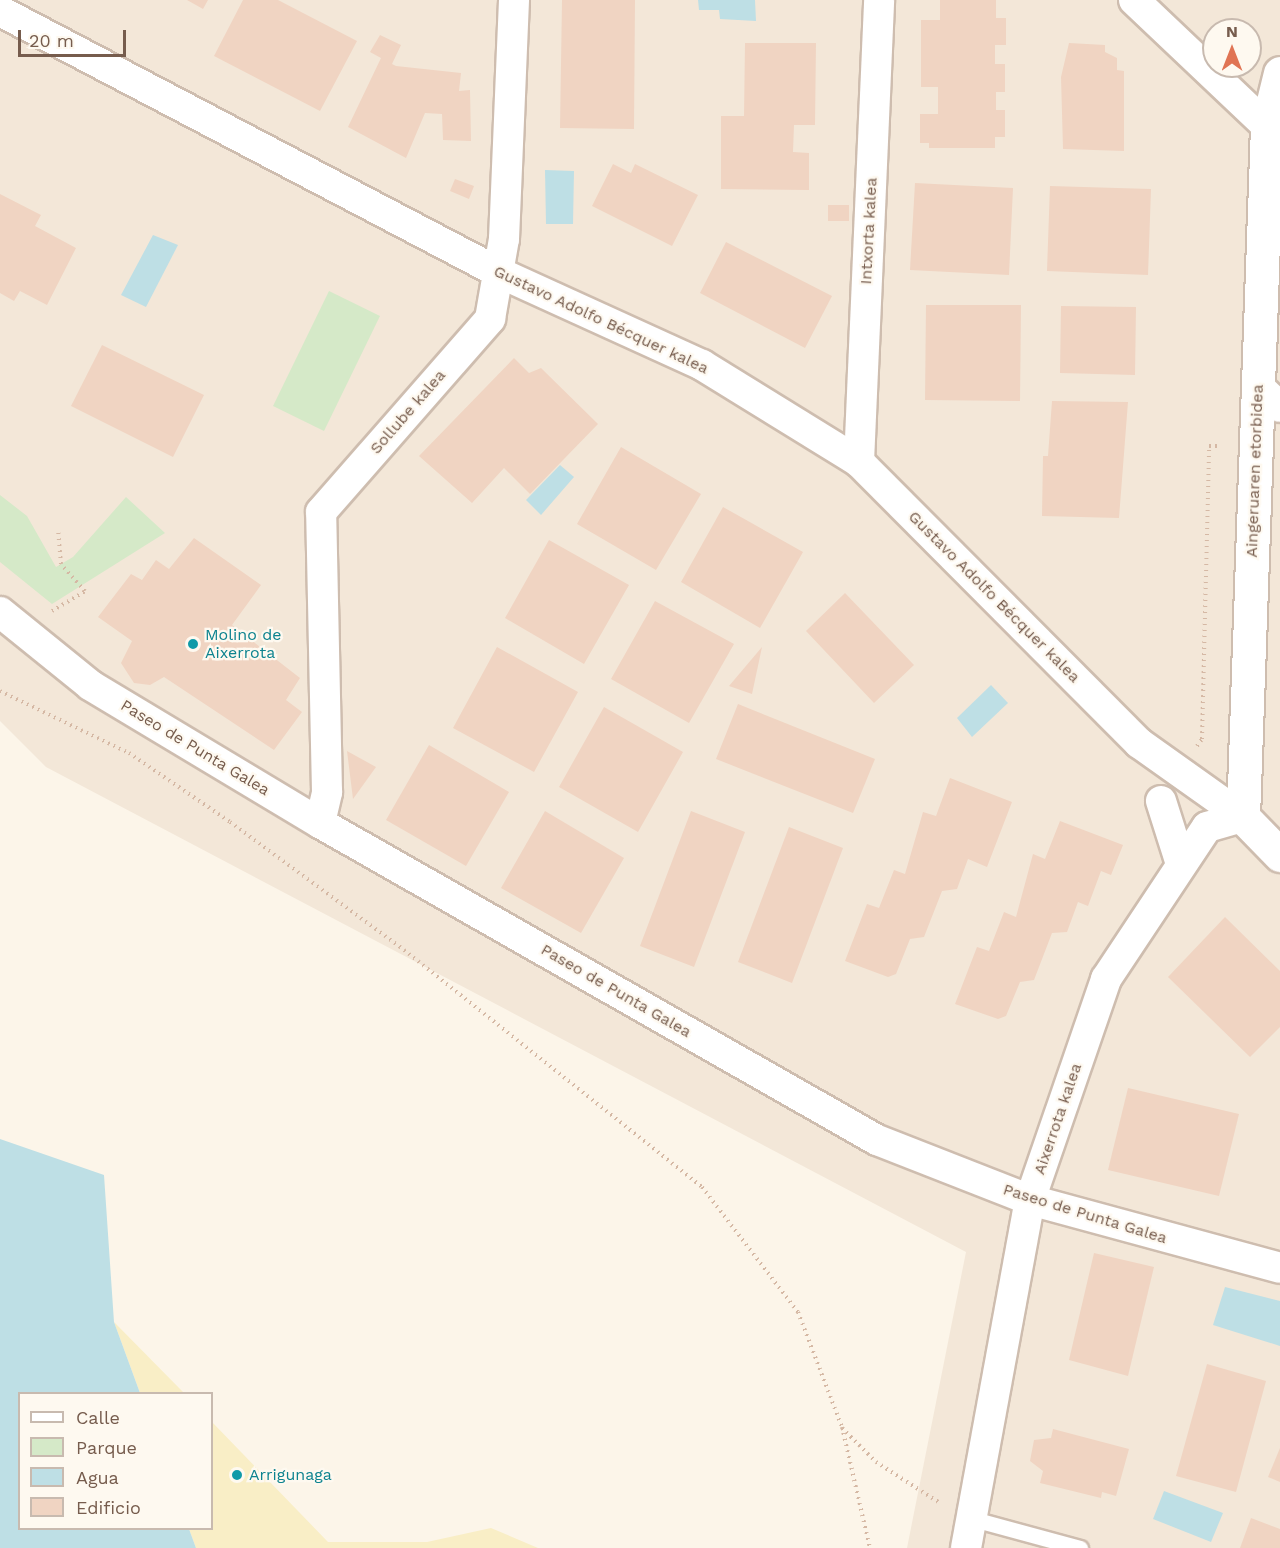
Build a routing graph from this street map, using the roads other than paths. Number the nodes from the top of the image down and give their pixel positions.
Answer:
1 (514, 0) edge
2 (879, 0) edge
3 (1134, 0) edge
4 (0, 11) edge
5 (1280, 73) edge
6 (1267, 126) junction
7 (498, 272) junction
8 (1269, 396) edge
9 (859, 462) junction
10 (10, 621) edge
11 (1161, 801) dead end
12 (1243, 817) junction
13 (320, 823) junction
14 (1280, 855) edge
15 (1181, 864) junction
16 (1030, 1200) junction
17 (1280, 1268) edge
18 (973, 1519) junction
19 (966, 1548) edge
20 (1080, 1548) edge

1 - 7 street, Sollube kalea
2 - 9 street, Intxorta kalea
3 - 6 street
4 - 7 street, Gustavo Adolfo Bécquer kalea
5 - 6 street, Aingeruaren etorbidea
6 - 8 street, Aingeruaren etorbidea
7 - 9 street, Gustavo Adolfo Bécquer kalea
7 - 13 street, Sollube kalea
8 - 12 street, Aingeruaren etorbidea
9 - 12 street, Gustavo Adolfo Bécquer kalea
10 - 13 street, Paseo de Punta Galea
11 - 15 street
12 - 14 street
12 - 15 street, Aixerrota kalea
13 - 16 street, Paseo de Punta Galea
15 - 16 street, Aixerrota kalea
16 - 17 street, Paseo de Punta Galea
16 - 18 street, Aixerrota kalea
18 - 19 street, Aixerrota kalea
18 - 20 lane

